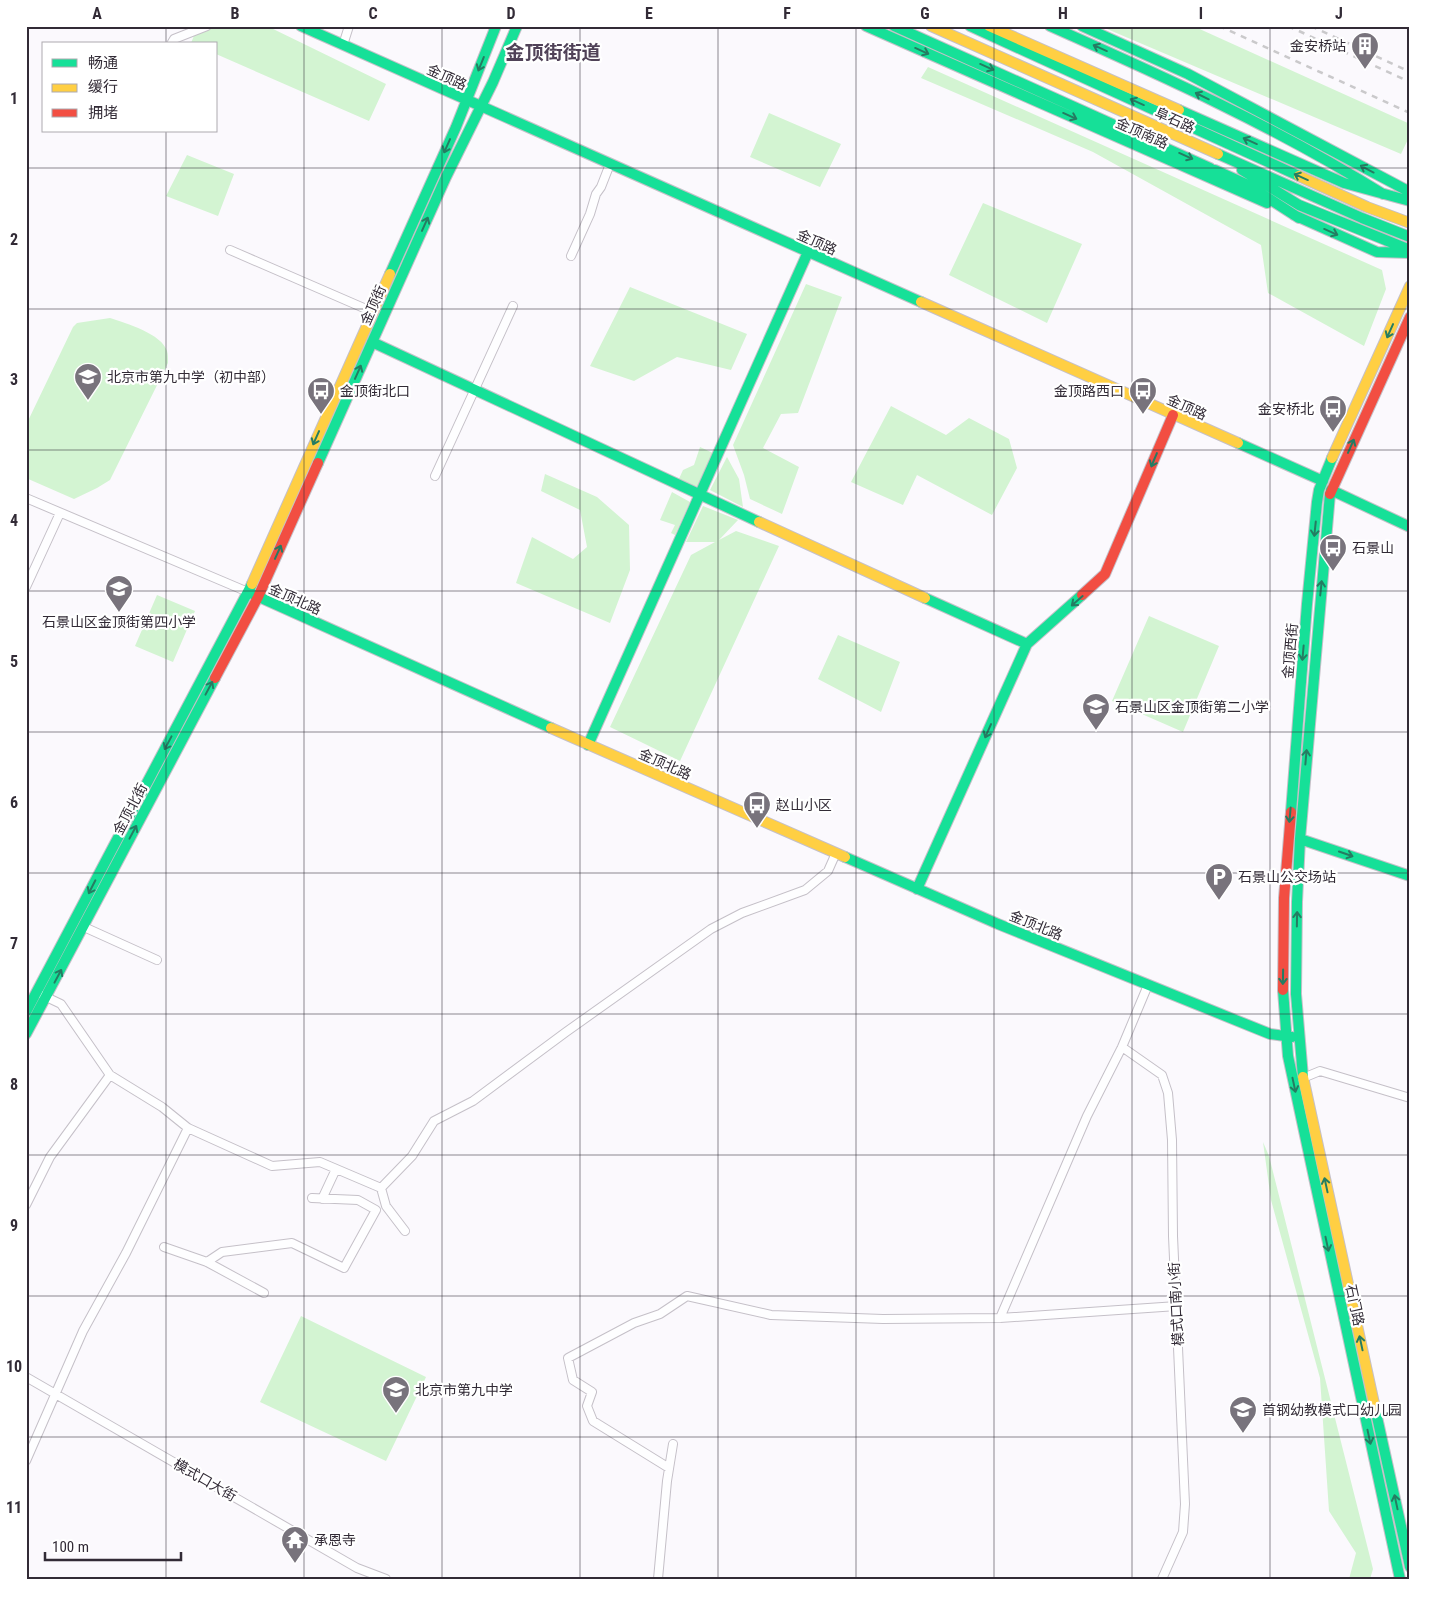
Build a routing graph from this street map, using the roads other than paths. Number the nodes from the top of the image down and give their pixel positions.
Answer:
1 (207, 26) edge
2 (302, 26) edge
3 (349, 26) edge
4 (496, 26) edge
5 (517, 26) edge
6 (866, 26) edge
7 (894, 26) edge
8 (923, 26) edge
9 (931, 26) edge
10 (970, 26) edge
11 (989, 26) edge
12 (1050, 26) edge
13 (1082, 26) edge
14 (876, 29) edge
15 (172, 42) edge
16 (343, 45) junction
17 (466, 101) junction
18 (480, 107) junction
19 (1230, 163) junction
20 (610, 164) junction
21 (1210, 168) junction
22 (1225, 184) junction
23 (1248, 185) junction
24 (1410, 192) edge
25 (1383, 194) junction
26 (1410, 201) edge
27 (1299, 205) junction
28 (1299, 218) junction
29 (1410, 223) edge
30 (1410, 237) edge
31 (1410, 241) edge
32 (230, 250) dead end
33 (808, 252) junction
34 (1410, 252) edge
35 (571, 256) dead end
36 (1410, 286) edge
37 (513, 306) dead end
38 (373, 312) junction
39 (1410, 317) edge
40 (372, 342) junction
41 (476, 389) junction
42 (1173, 415) junction
43 (435, 476) dead end
44 (1322, 482) junction
45 (1331, 490) junction
46 (700, 495) junction
47 (26, 498) edge
48 (60, 513) junction
49 (1410, 527) edge
50 (26, 588) edge
51 (248, 592) junction
52 (258, 597) junction
53 (1027, 644) junction
54 (588, 745) junction
55 (1300, 838) junction
56 (836, 854) junction
57 (1410, 876) edge
58 (917, 889) junction
59 (84, 927) junction
60 (157, 960) dead end
61 (1148, 985) junction
62 (37, 992) junction
63 (47, 997) junction
64 (26, 1012) edge
65 (26, 1034) edge
66 (1285, 1037) junction
67 (1299, 1037) junction
68 (1122, 1047) junction
69 (110, 1075) junction
70 (1303, 1078) junction
71 (1410, 1098) edge
72 (188, 1128) junction
73 (336, 1169) junction
74 (381, 1188) junction
75 (312, 1198) dead end
76 (322, 1199) junction
77 (26, 1205) edge
78 (405, 1231) dead end
79 (164, 1247) dead end
80 (207, 1262) junction
81 (264, 1293) dead end
82 (1177, 1306) junction
83 (1000, 1318) junction
84 (26, 1377) edge
85 (56, 1393) junction
86 (673, 1444) dead end
87 (26, 1460) edge
88 (668, 1468) junction
89 (1410, 1567) edge
90 (1410, 1572) edge
91 (1399, 1574) edge
92 (386, 1579) edge
93 (658, 1579) edge
94 (1162, 1579) edge

1 - 15 street
2 - 16 main road, 金顶路
3 - 16 street
4 -> 17 main road, 金顶街
5 - 18 main road, 金顶街
6 - 14 main road, 金顶南路
7 -> 21 main road
8 - 19 main road, 金顶南路
9 - 30 main road, 阜石路
29 -> 10 main road, 阜石路
25 -> 11 main road
25 -> 12 main road
24 -> 13 main road
14 -> 22 main road, 金顶南路
16 - 17 main road, 金顶路
17 - 18 main road, 金顶路
17 -> 38 main road, 金顶街
18 - 20 main road, 金顶路
40 -> 18 main road, 金顶街
19 - 27 main road
19 - 31 main road, 金顶南路
20 - 33 main road, 金顶路
20 - 35 street
21 - 22 main road
21 - 23 main road
22 - 28 main road, 金顶南路
23 - 27 main road
23 - 28 main road
25 - 26 main road
27 - 34 main road
28 -> 34 main road, 金顶南路
32 - 38 street
33 - 42 main road, 金顶路
33 - 46 main road
36 -> 44 main road, 金顶西街
37 - 41 street
38 -> 51 main road, 金顶街
45 -> 39 main road, 金顶西街
40 - 41 main road
52 -> 40 main road, 金顶街
41 - 43 street
41 - 46 main road
42 - 44 main road, 金顶路
42 -> 53 main road
44 -> 66 main road, 金顶西街
45 - 49 main road
55 -> 45 main road, 金顶西街
46 - 53 main road
46 - 54 main road
47 - 48 street, 金顶北路
48 - 50 street
48 - 51 street, 金顶北路
51 - 52 main road, 金顶北路
51 -> 62 main road, 金顶北街
52 - 54 main road, 金顶北路
59 -> 52 main road, 金顶北街
53 -> 58 main road
54 - 56 main road, 金顶北路
55 -> 57 main road
67 -> 55 main road, 金顶西街
56 - 58 main road, 金顶北路
56 - 74 street
58 - 61 main road, 金顶北路
59 - 60 street
63 -> 59 main road, 金顶北街
61 - 66 main road, 金顶北路
61 - 68 street
62 - 63 street
62 - 64 main road, 金顶北街
63 - 65 main road, 金顶北街
63 - 69 street
66 - 67 main road, 金顶北路
66 -> 91 main road, 石门路
67 - 70 main road, 石门路
68 - 82 street, 模式口南小街
68 - 83 street
69 - 72 street
69 - 77 street
70 - 71 street
89 -> 70 main road, 石门路
72 - 73 street
72 - 85 street
73 - 74 street
73 - 76 street
74 - 78 street
75 - 76 street
76 - 80 street
79 - 80 street
80 - 81 street
82 - 83 street
82 - 94 street, 模式口南小街
83 - 88 street
84 - 85 street, 模式口大街
85 - 87 street
85 - 92 street, 模式口大街
86 - 88 street
88 - 93 street
90 - 91 street

